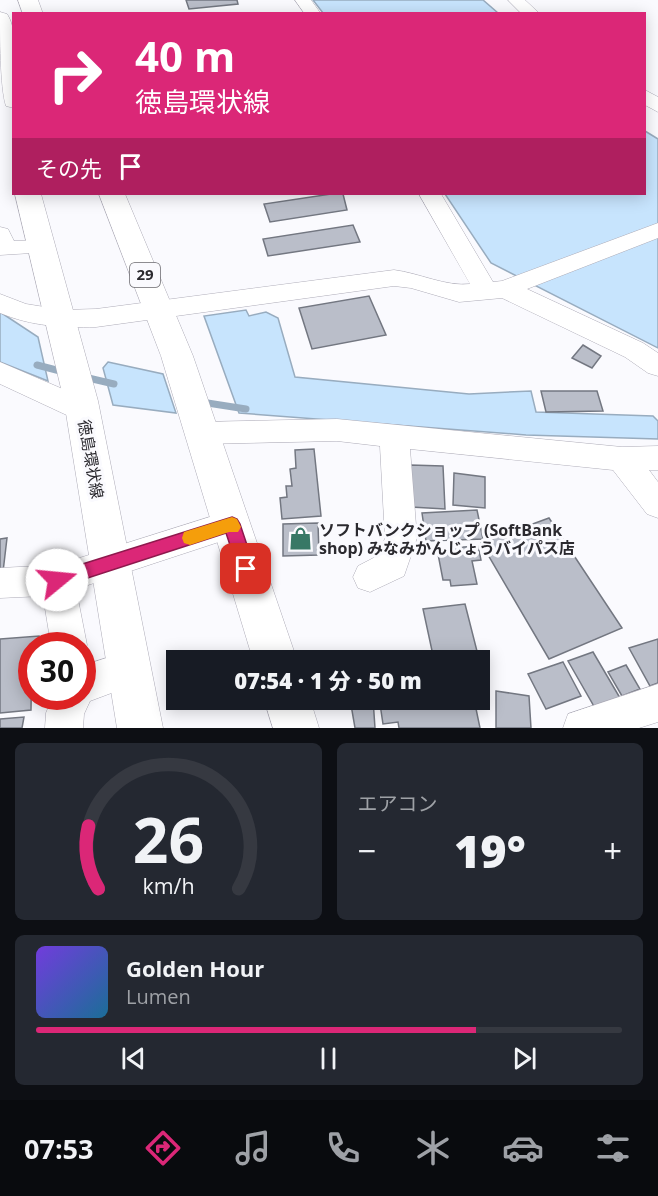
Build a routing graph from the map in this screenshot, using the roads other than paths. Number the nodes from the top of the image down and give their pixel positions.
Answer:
1 (510, 7) edge
2 (526, 12) edge
3 (0, 18) edge
4 (12, 89) edge
5 (646, 97) edge
6 (658, 106) edge
7 (28, 195) edge
8 (112, 195) edge
9 (431, 195) edge
10 (658, 230) edge
11 (0, 234) edge
12 (40, 247) junction
13 (502, 289) junction
14 (0, 303) edge
15 (160, 311) junction
16 (63, 319) junction
17 (658, 366) edge
18 (0, 372) edge
19 (82, 405) junction
20 (201, 425) junction
21 (394, 436) junction
22 (658, 458) edge
23 (622, 459) junction
24 (658, 505) edge
25 (232, 524) junction
26 (109, 564) junction
27 (370, 577) dead end
28 (57, 580) junction
29 (0, 583) edge
30 (67, 632) edge
31 (272, 650) edge
32 (128, 669) junction
33 (96, 680) edge
34 (658, 703) edge
35 (66, 710) edge
36 (290, 710) edge
37 (64, 728) edge
38 (140, 728) edge
39 (296, 728) edge
40 (582, 728) edge

1 - 2 street
3 - 4 main road
5 - 6 street
7 - 12 main road, 徳島環状線
8 - 15 main road, 29
9 - 13 street
10 - 13 street
11 - 12 street
12 - 16 main road, 徳島環状線
13 - 15 street
13 - 17 street
14 - 16 street
15 - 16 street
15 - 20 main road, 29
16 - 19 main road, 徳島環状線
18 - 19 street
19 - 26 main road, 徳島環状線
20 - 21 street
20 - 25 main road, 29
21 - 23 street
21 - 27 street
22 - 23 street
23 - 24 street
25 - 26 street
25 - 31 main road, 29
26 - 28 street
26 - 32 main road, 徳島環状線
28 - 29 street
28 - 30 street
32 - 33 street
32 - 38 main road, 徳島環状線
34 - 40 street
35 - 37 street
36 - 39 main road

